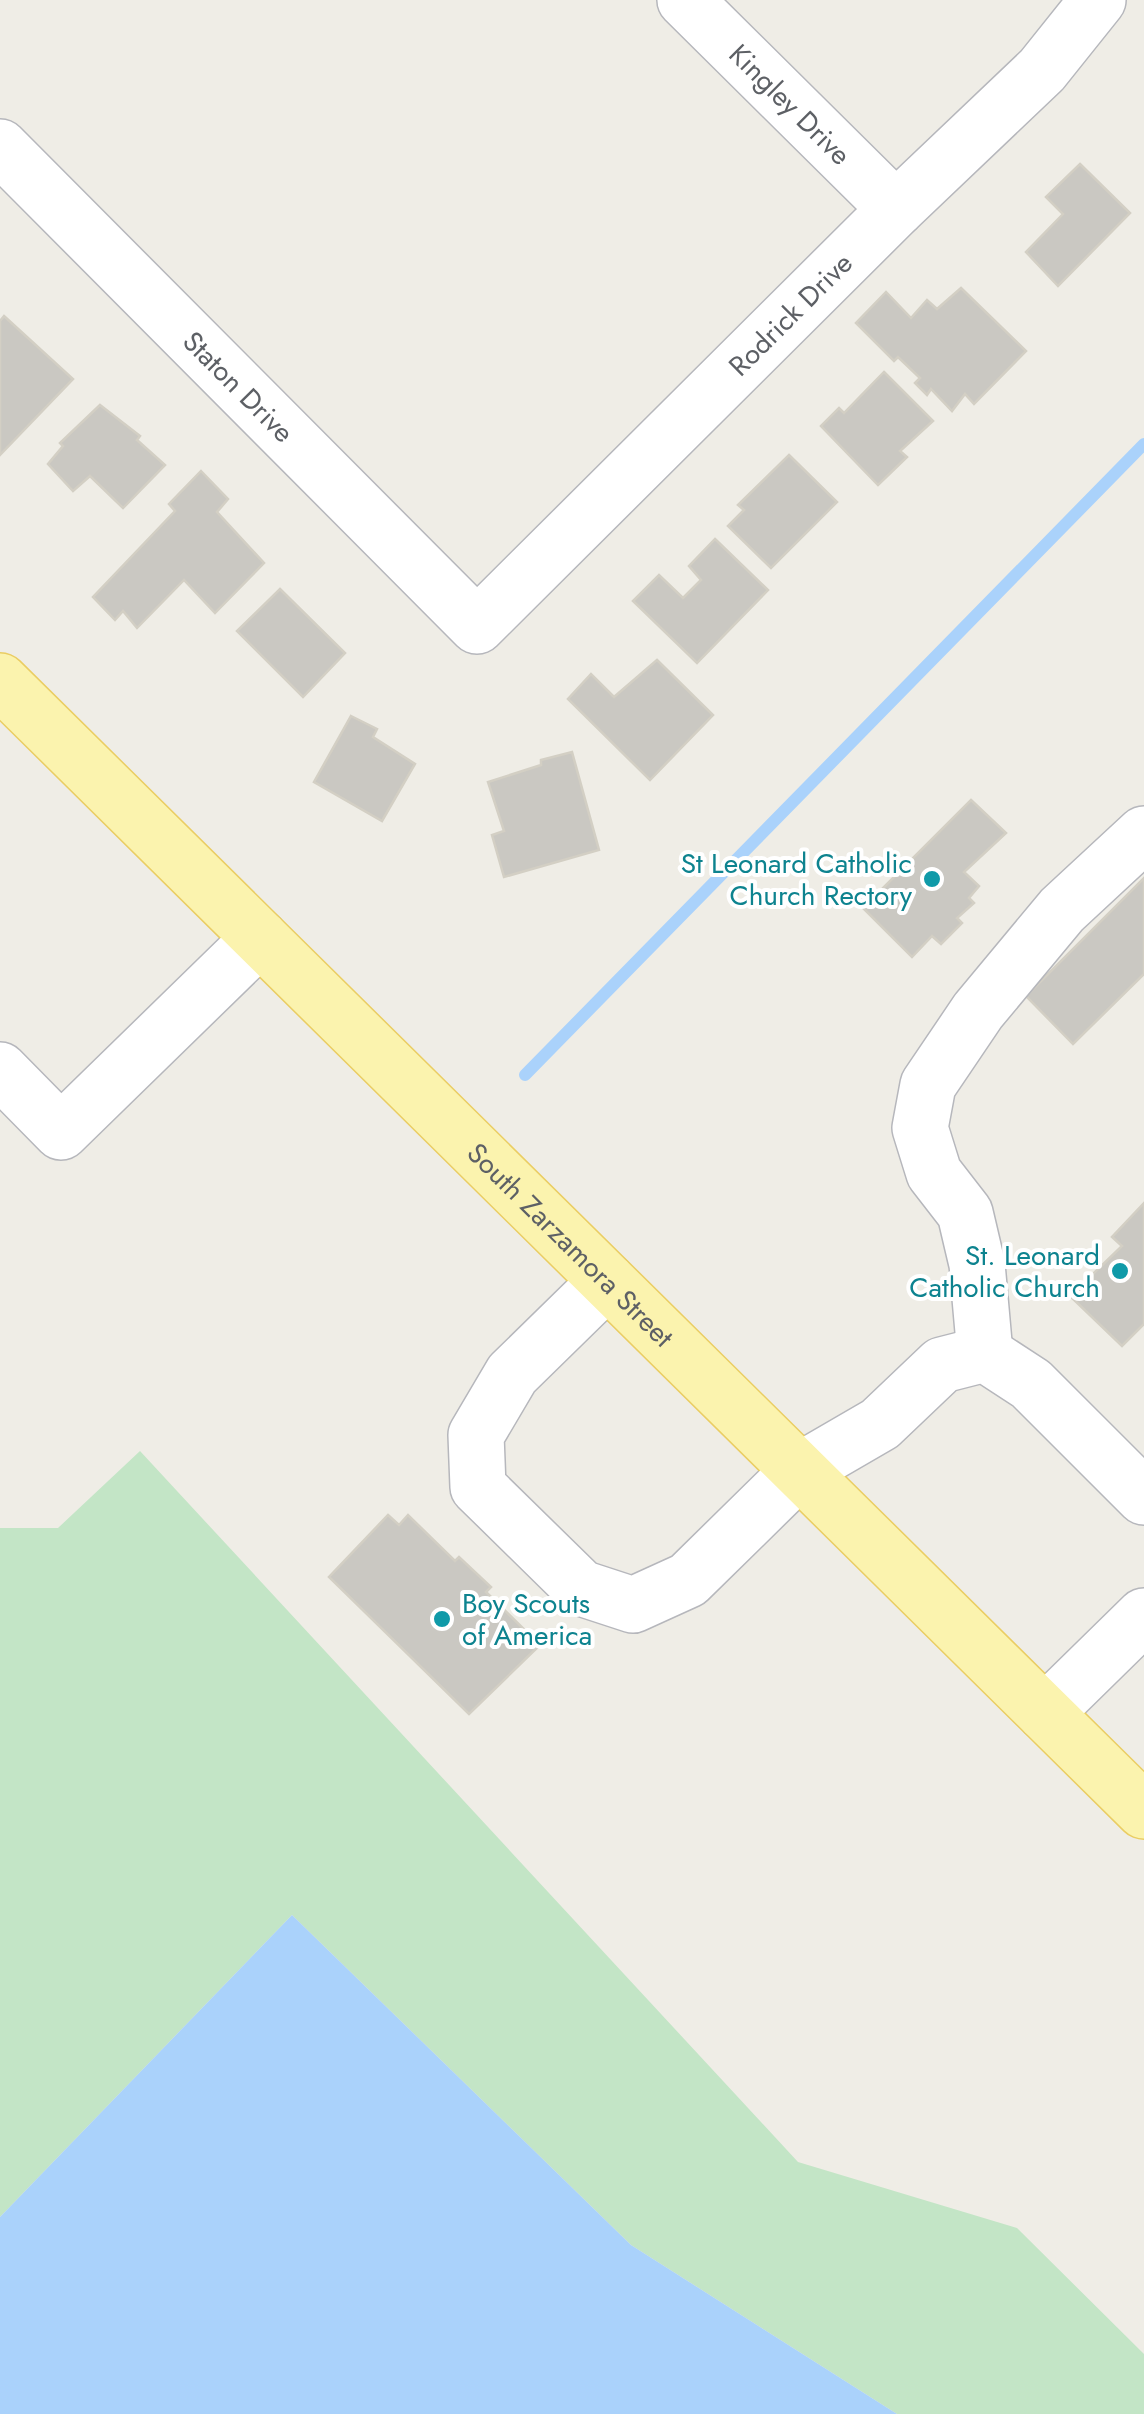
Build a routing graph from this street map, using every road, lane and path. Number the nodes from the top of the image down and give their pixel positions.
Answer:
1 (685, 0) edge
2 (1098, 0) edge
3 (0, 147) edge
4 (896, 209) junction
5 (477, 626) joint
6 (0, 680) edge
7 (1144, 834) edge
8 (260, 938) junction
9 (0, 1070) edge
10 (608, 1282) junction
11 (986, 1354) junction
12 (800, 1471) junction
13 (1144, 1497) edge
14 (1144, 1616) edge
15 (1046, 1714) junction
16 (1144, 1811) edge

1 - 4 street, Kingley Drive
2 - 4 street, Rodrick Drive
3 - 5 street, Staton Drive
4 - 5 street, Rodrick Drive
6 - 8 main road, South Zarzamora Street
7 - 11 street
8 - 9 street
8 - 10 main road, South Zarzamora Street
10 - 12 main road, South Zarzamora Street
10 - 12 street
11 - 12 street
11 - 13 street
12 - 15 main road, South Zarzamora Street
14 - 15 street
15 - 16 main road, South Zarzamora Street

